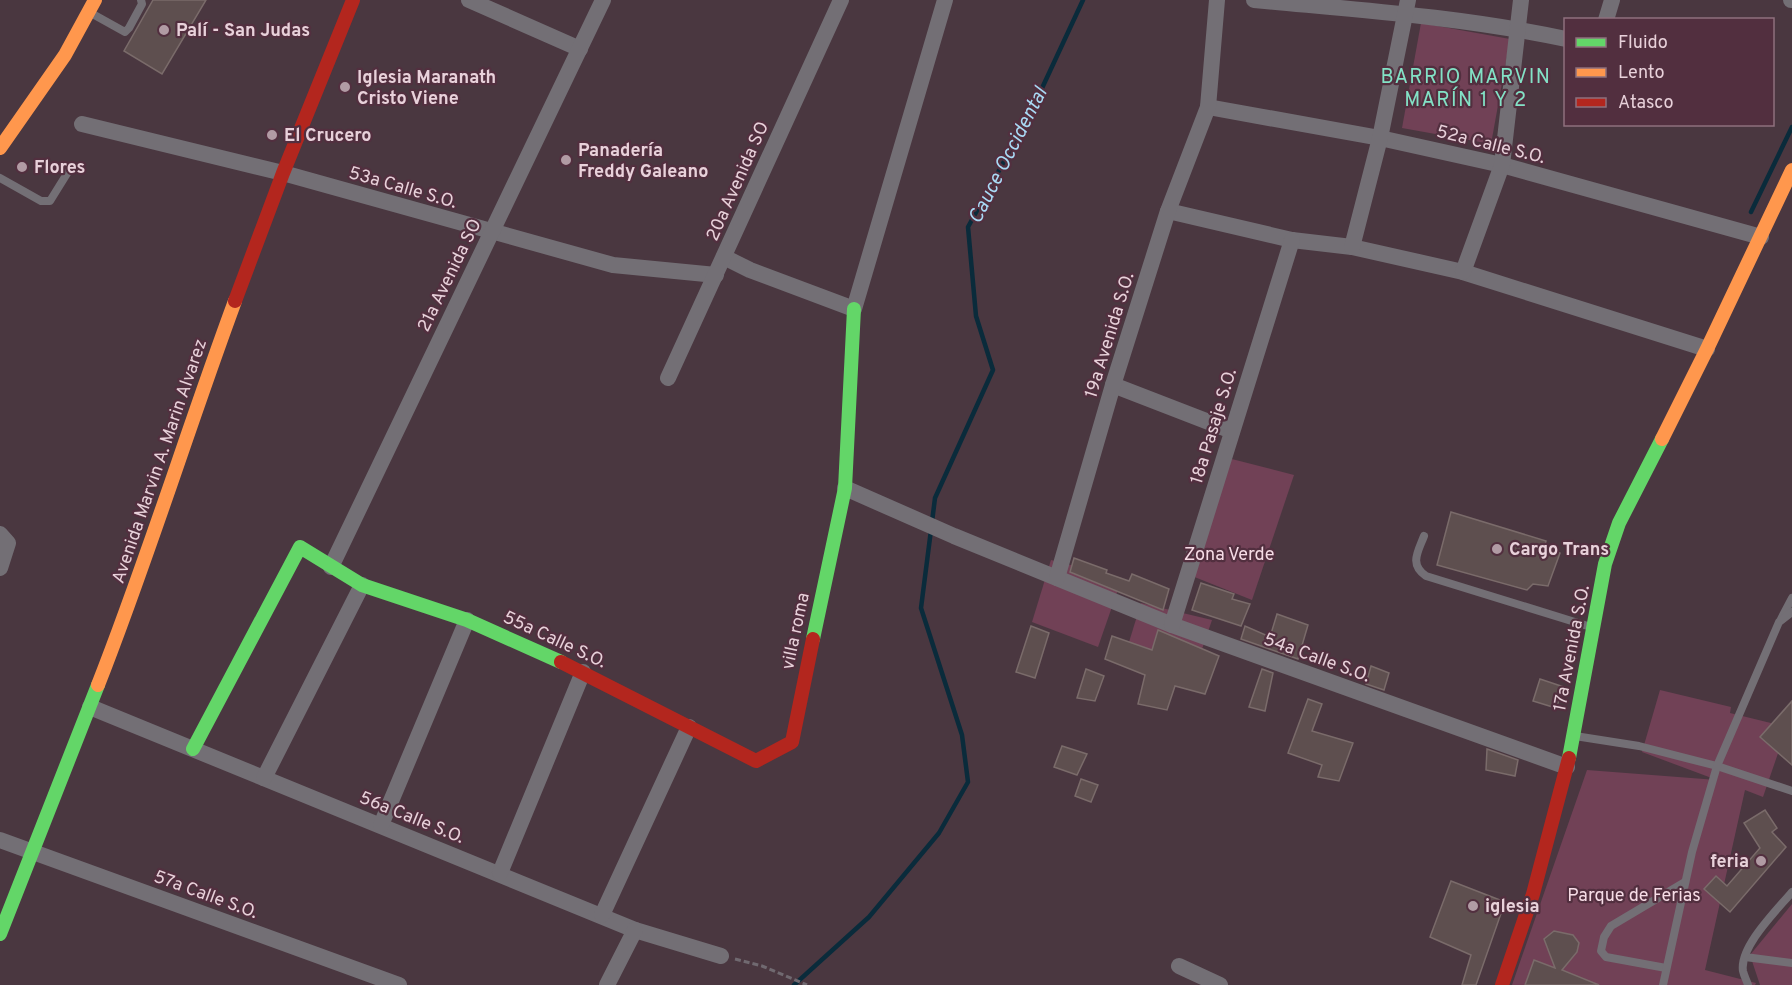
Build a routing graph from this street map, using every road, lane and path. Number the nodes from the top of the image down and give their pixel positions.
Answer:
1 (141, 0) edge
2 (354, 0) edge
3 (469, 0) edge
4 (603, 0) edge
5 (841, 0) edge
6 (945, 0) edge
7 (1217, 0) edge
8 (1254, 0) edge
9 (1521, 0) edge
10 (1612, 0) edge
11 (92, 6) edge
12 (1407, 8) edge
13 (1607, 18) edge
14 (1519, 29) junction
15 (1564, 39) edge
16 (580, 49) junction
17 (1208, 107) junction
18 (82, 124) dead end
19 (1380, 138) junction
20 (0, 148) edge
21 (1502, 165) junction
22 (1792, 170) edge
23 (68, 172) dead end
24 (283, 173) junction
25 (0, 178) edge
26 (1168, 211) junction
27 (492, 232) junction
28 (1761, 237) junction
29 (1292, 240) junction
30 (1352, 247) junction
31 (724, 257) junction
32 (1463, 273) junction
33 (716, 275) junction
34 (854, 309) junction
35 (1707, 349) junction
36 (668, 378) dead end
37 (1113, 385) junction
38 (1232, 431) junction
39 (845, 488) junction
40 (1, 535) edge
41 (1424, 536) dead end
42 (331, 567) junction
43 (0, 568) edge
44 (1057, 578) junction
45 (362, 585) junction
46 (1792, 598) edge
47 (1792, 612) edge
48 (467, 620) junction
49 (1779, 622) junction
50 (1172, 625) junction
51 (1592, 628) junction
52 (583, 672) junction
53 (90, 707) junction
54 (689, 727) junction
55 (1573, 736) junction
56 (193, 749) junction
57 (756, 761) joint
58 (1717, 766) junction
59 (1567, 767) junction
60 (264, 778) junction
61 (1792, 791) edge
62 (381, 825) junction
63 (0, 840) edge
64 (33, 850) junction
65 (500, 873) junction
66 (1685, 882) junction
67 (1792, 892) edge
68 (602, 915) junction
69 (635, 930) junction
70 (0, 934) edge
71 (721, 956) joint
72 (1745, 957) junction
73 (1792, 963) edge
74 (1179, 966) dead end
75 (1666, 968) junction
76 (399, 985) edge
77 (607, 985) edge
78 (807, 985) edge
79 (1220, 985) edge
80 (1502, 985) edge
81 (1663, 985) edge
82 (1748, 985) edge

1 - 11 lane
2 - 24 street, Avenida Marvin A. Marin Alvarez
3 - 16 street
4 - 16 street, 21a Avenida SO
5 - 31 street, 20a Avenida SO
6 - 34 street
7 - 17 street, 19a Avenida S.O.
8 - 12 street
9 - 14 street
10 - 13 street
11 - 20 street
12 - 14 street
12 - 19 street
14 - 15 street
14 - 21 street
16 - 27 street, 21a Avenida SO
17 - 19 street, 52a Calle S.O.
17 - 26 street, 19a Avenida S.O.
18 - 24 street, 53a Calle S.O.
19 - 21 street, 52a Calle S.O.
19 - 30 street
21 - 28 street, 52a Calle S.O.
21 - 32 street
22 - 28 street, 17a Avenida S.O.
23 - 25 lane
24 - 27 street, 53a Calle S.O.
24 - 53 street, Avenida Marvin A. Marin Alvarez
26 - 29 street
26 - 37 street, 19a Avenida S.O.
27 - 33 street, 53a Calle S.O.
27 - 42 street, 21a Avenida SO
28 - 35 street, 17a Avenida S.O.
29 - 30 street
29 - 38 street, 18a Pasaje S.O.
30 - 32 street
31 - 33 street, 20a Avenida SO
31 - 34 street
32 - 35 street
33 - 36 street, 20a Avenida SO
34 - 39 street, villa roma
35 - 51 street, 17a Avenida S.O.
37 - 38 street
37 - 44 street, 19a Avenida S.O.
38 - 50 street, 18a Pasaje S.O.
39 - 44 street
39 - 57 street, villa roma
40 - 43 street
41 - 51 lane
42 - 45 street, 55a Calle S.O.
42 - 56 street, 55a Calle S.O.
44 - 50 street, 54a Calle S.O.
45 - 48 street, 55a Calle S.O.
45 - 60 street
46 - 49 lane
47 - 49 lane
48 - 52 street, 55a Calle S.O.
48 - 62 street
49 - 58 lane
50 - 59 street, 54a Calle S.O.
51 - 55 street, 17a Avenida S.O.
52 - 54 street, 55a Calle S.O.
52 - 65 street
53 - 56 street, 56a Calle S.O.
53 - 64 street, Avenida Marvin A. Marin Alvarez
54 - 57 street, 55a Calle S.O.
54 - 68 street
55 - 58 lane
55 - 59 street, 17a Avenida S.O.
56 - 60 street, 56a Calle S.O.
58 - 61 lane
58 - 66 lane
59 - 80 street, 17a Avenida S.O.
60 - 62 street, 56a Calle S.O.
62 - 65 street, 56a Calle S.O.
63 - 64 street, 57a Calle S.O.
64 - 70 street, Avenida Marvin A. Marin Alvarez
64 - 76 street, 57a Calle S.O.
65 - 68 street, 56a Calle S.O.
66 - 75 lane
66 - 75 lane
67 - 72 lane
68 - 69 street, 56a Calle S.O.
69 - 71 street, 56a Calle S.O.
69 - 77 street
71 - 78 path
72 - 73 lane
72 - 82 lane
74 - 79 street
75 - 81 lane

